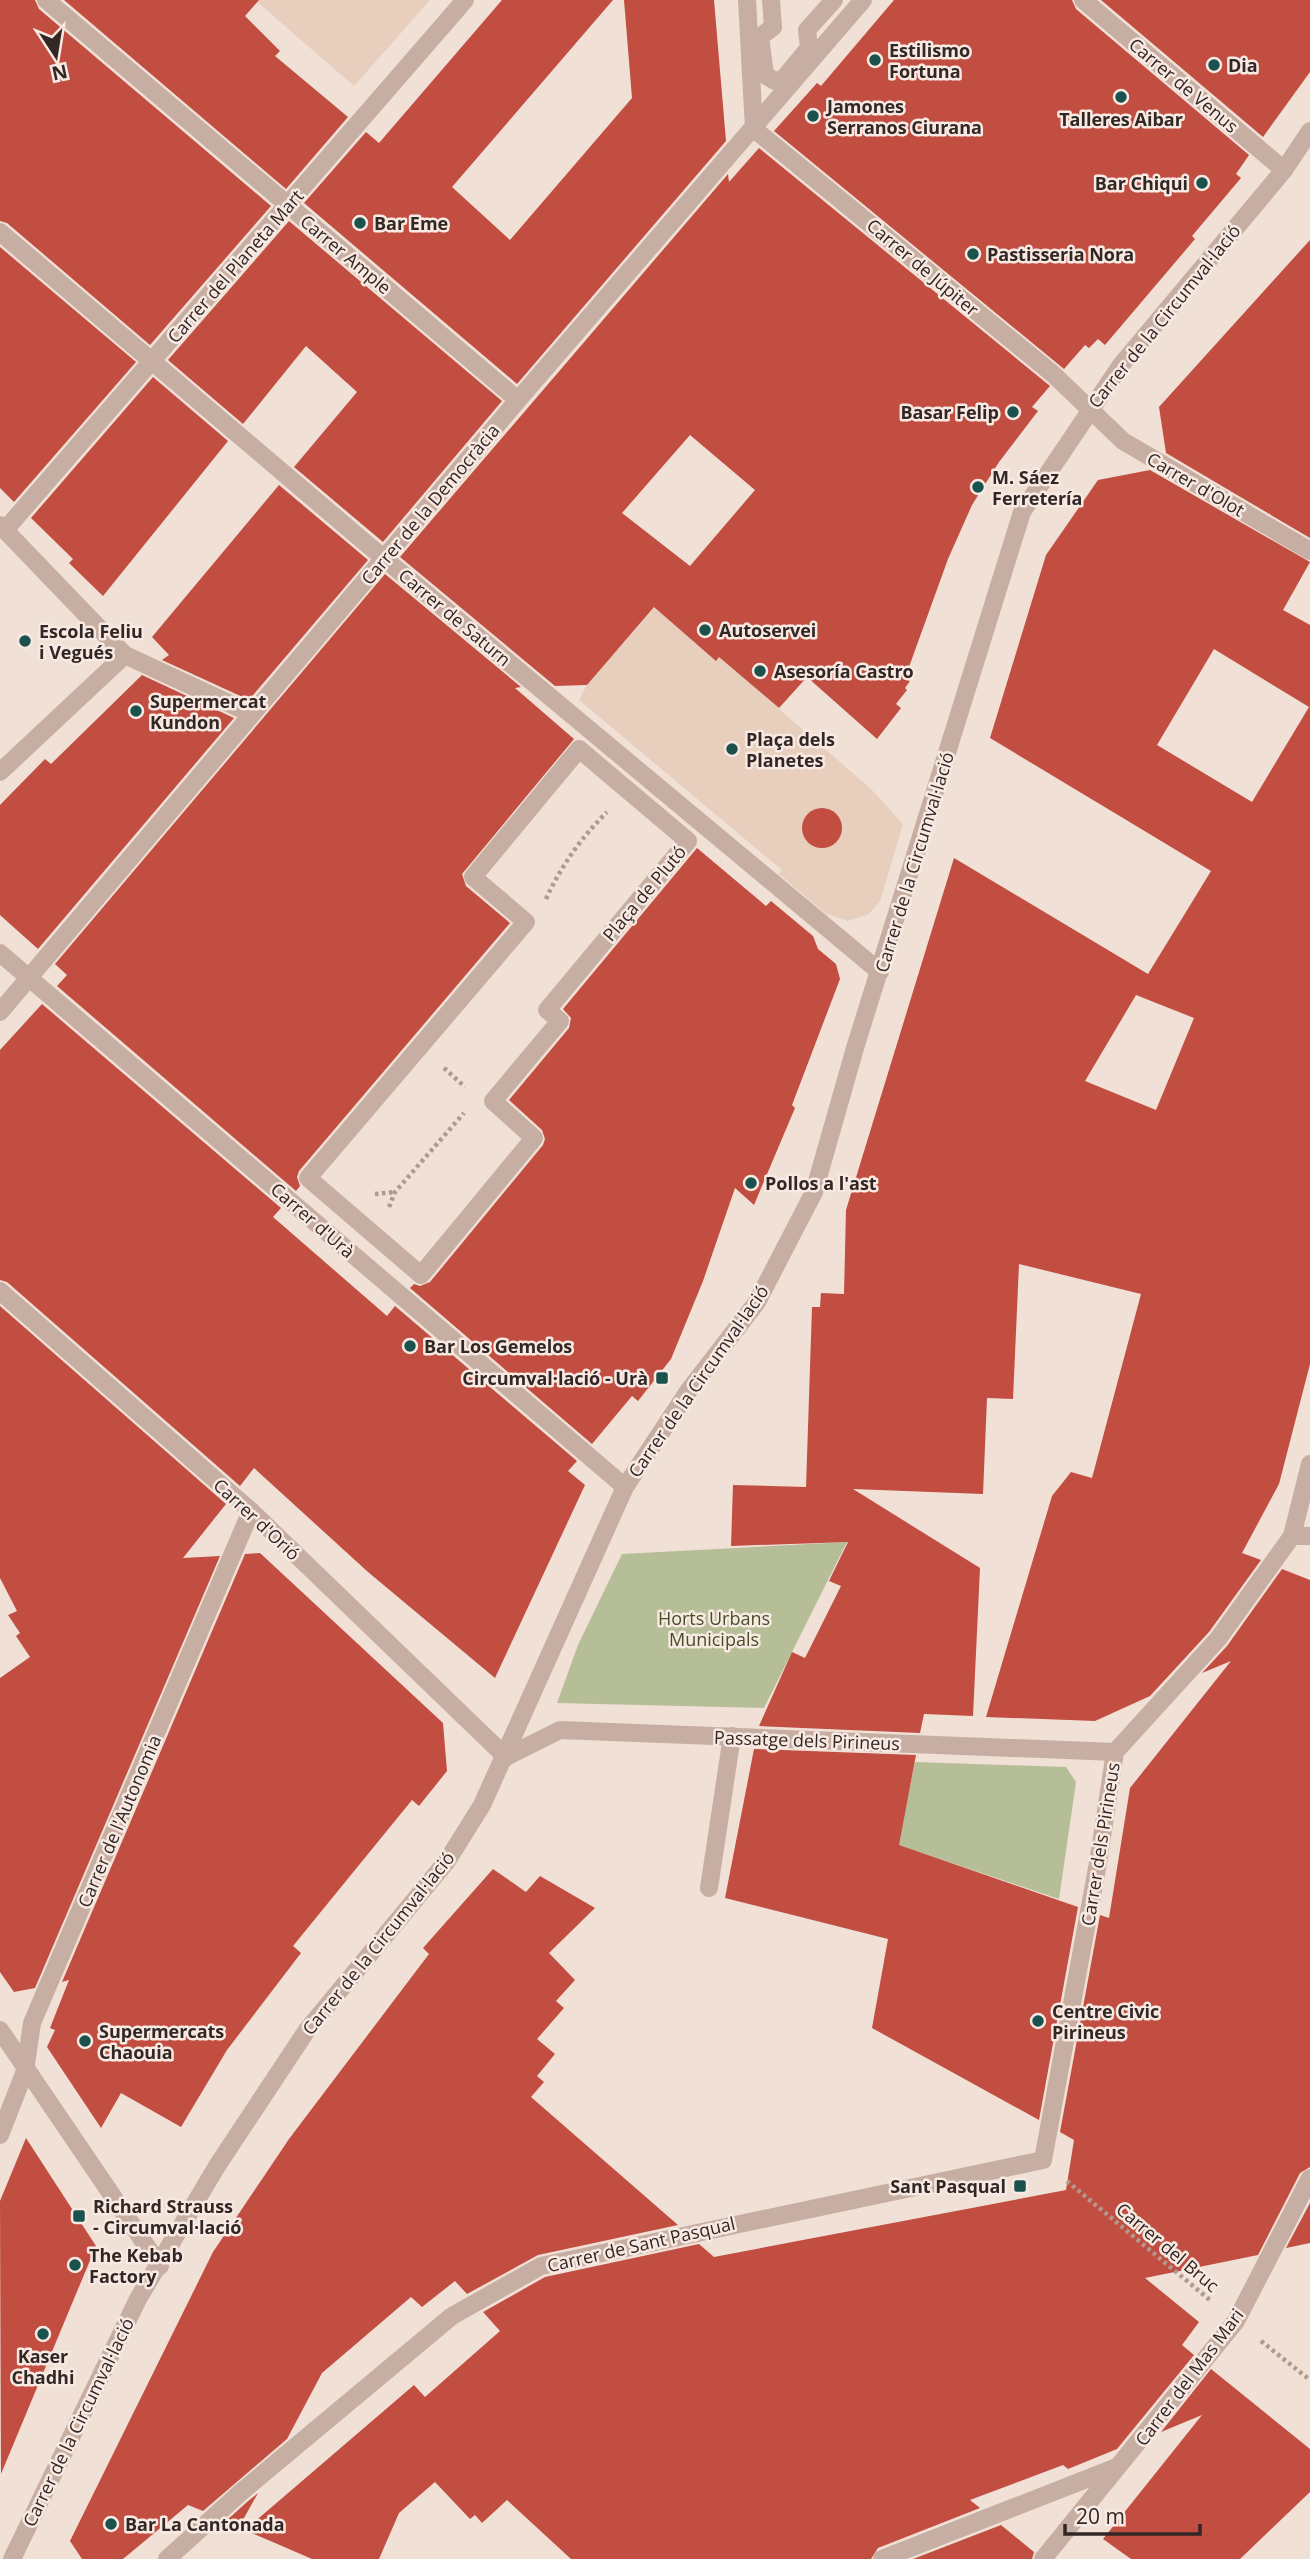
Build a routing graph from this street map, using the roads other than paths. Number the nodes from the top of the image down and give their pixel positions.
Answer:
1 (46, 0) edge
2 (465, 0) edge
3 (747, 0) edge
4 (771, 0) edge
5 (834, 0) edge
6 (863, 0) edge
7 (1083, 0) edge
8 (754, 129) junction
9 (1310, 131) edge
10 (1284, 170) junction
11 (288, 204) junction
12 (0, 232) edge
13 (152, 363) junction
14 (518, 400) junction
15 (1090, 406) junction
16 (2, 528) edge
17 (1310, 551) edge
18 (384, 559) junction
19 (125, 655) junction
20 (252, 714) junction
21 (0, 772) edge
22 (0, 953) edge
23 (880, 972) junction
24 (30, 978) junction
25 (0, 1012) edge
26 (309, 1178) joint
27 (0, 1291) edge
28 (1310, 1464) edge
29 (625, 1487) junction
30 (251, 1511) junction
31 (1301, 1536) edge
32 (732, 1736) junction
33 (1115, 1752) junction
34 (506, 1757) junction
35 (709, 1888) dead end
36 (0, 2030) edge
37 (26, 2071) junction
38 (0, 2135) edge
39 (1043, 2160) joint
40 (1310, 2178) edge
41 (160, 2266) junction
42 (1121, 2465) junction
43 (12, 2559) edge
44 (167, 2559) edge
45 (882, 2559) edge
46 (1043, 2559) edge

1 - 11 street, Carrer Ample
2 - 11 street, Carrer del Planeta Mart
3 - 8 street
4 - 5 street
6 - 8 street, Carrer de la Democràcia
7 - 10 street, Carrer de Venus
8 - 14 street, Carrer de la Democràcia
8 - 15 street, Carrer de Júpiter
9 - 10 street, Carrer de la Circumval·lació
10 - 15 street, Carrer de la Circumval·lació
11 - 13 street, Carrer del Planeta Mart
11 - 14 street, Carrer Ample
12 - 13 street, Carrer de Saturn
13 - 16 street, Carrer del Planeta Mart
13 - 18 street, Carrer de Saturn
14 - 18 street, Carrer de la Democràcia
15 - 17 street, Carrer d'Olot
15 - 23 street, Carrer de la Circumval·lació
16 - 19 street
18 - 20 street, Carrer de la Democràcia
18 - 23 street, Carrer de Saturn
19 - 20 street
19 - 21 street
20 - 24 street, Carrer de la Democràcia
22 - 24 street, Carrer d'Urà
23 - 29 street, Carrer de la Circumval·lació
24 - 25 street, Carrer de la Democràcia
24 - 29 street, Carrer d'Urà
26 - 26 street, Plaça de Plutó
27 - 30 street, Carrer d'Orió
28 - 31 street, Carrer dels Pirineus
29 - 34 street, Carrer de la Circumval·lació
30 - 34 street, Carrer d'Orió
30 - 37 street, Carrer de l'Autonomia
31 - 33 street, Carrer dels Pirineus
32 - 33 street, Passatge dels Pirineus
32 - 34 street, Passatge dels Pirineus
32 - 35 street
33 - 39 street, Carrer dels Pirineus
34 - 41 street, Carrer de la Circumval·lació
36 - 37 street
37 - 38 street, Carrer de l'Autonomia
37 - 41 street
39 - 44 street, Carrer de Sant Pasqual
40 - 42 street, Carrer del Mas Mari
41 - 43 street, Carrer de la Circumval·lació
42 - 45 street
42 - 46 street, Carrer del Mas Mari

